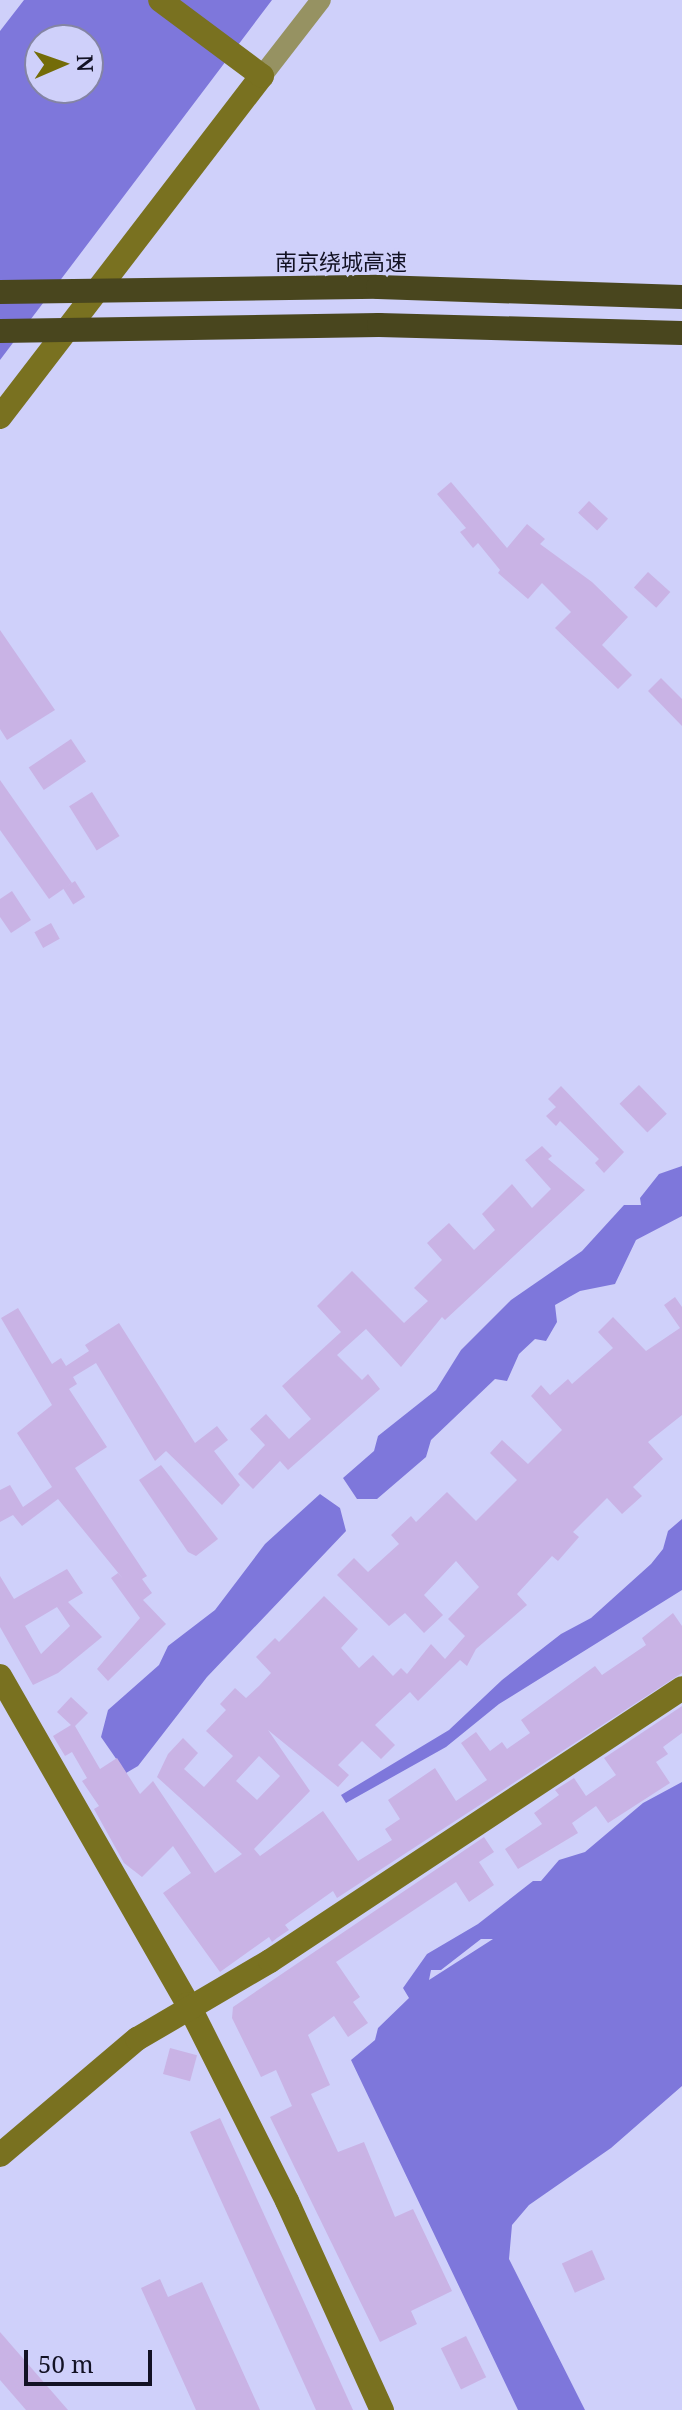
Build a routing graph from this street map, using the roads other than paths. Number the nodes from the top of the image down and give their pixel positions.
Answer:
1 (160, 0) edge
2 (321, 0) edge
3 (255, 72) junction
4 (0, 292) edge
5 (682, 297) edge
6 (0, 331) edge
7 (682, 333) edge
8 (0, 417) edge
9 (0, 1676) edge
10 (682, 1688) edge
11 (188, 2004) junction
12 (0, 2155) edge
13 (382, 2410) edge

1 - 3 main road
2 - 3 street
3 - 8 main road
4 - 5 highway, 南京绕城高速
6 - 7 highway
9 - 11 main road
10 - 11 main road
11 - 12 main road
11 - 13 main road

